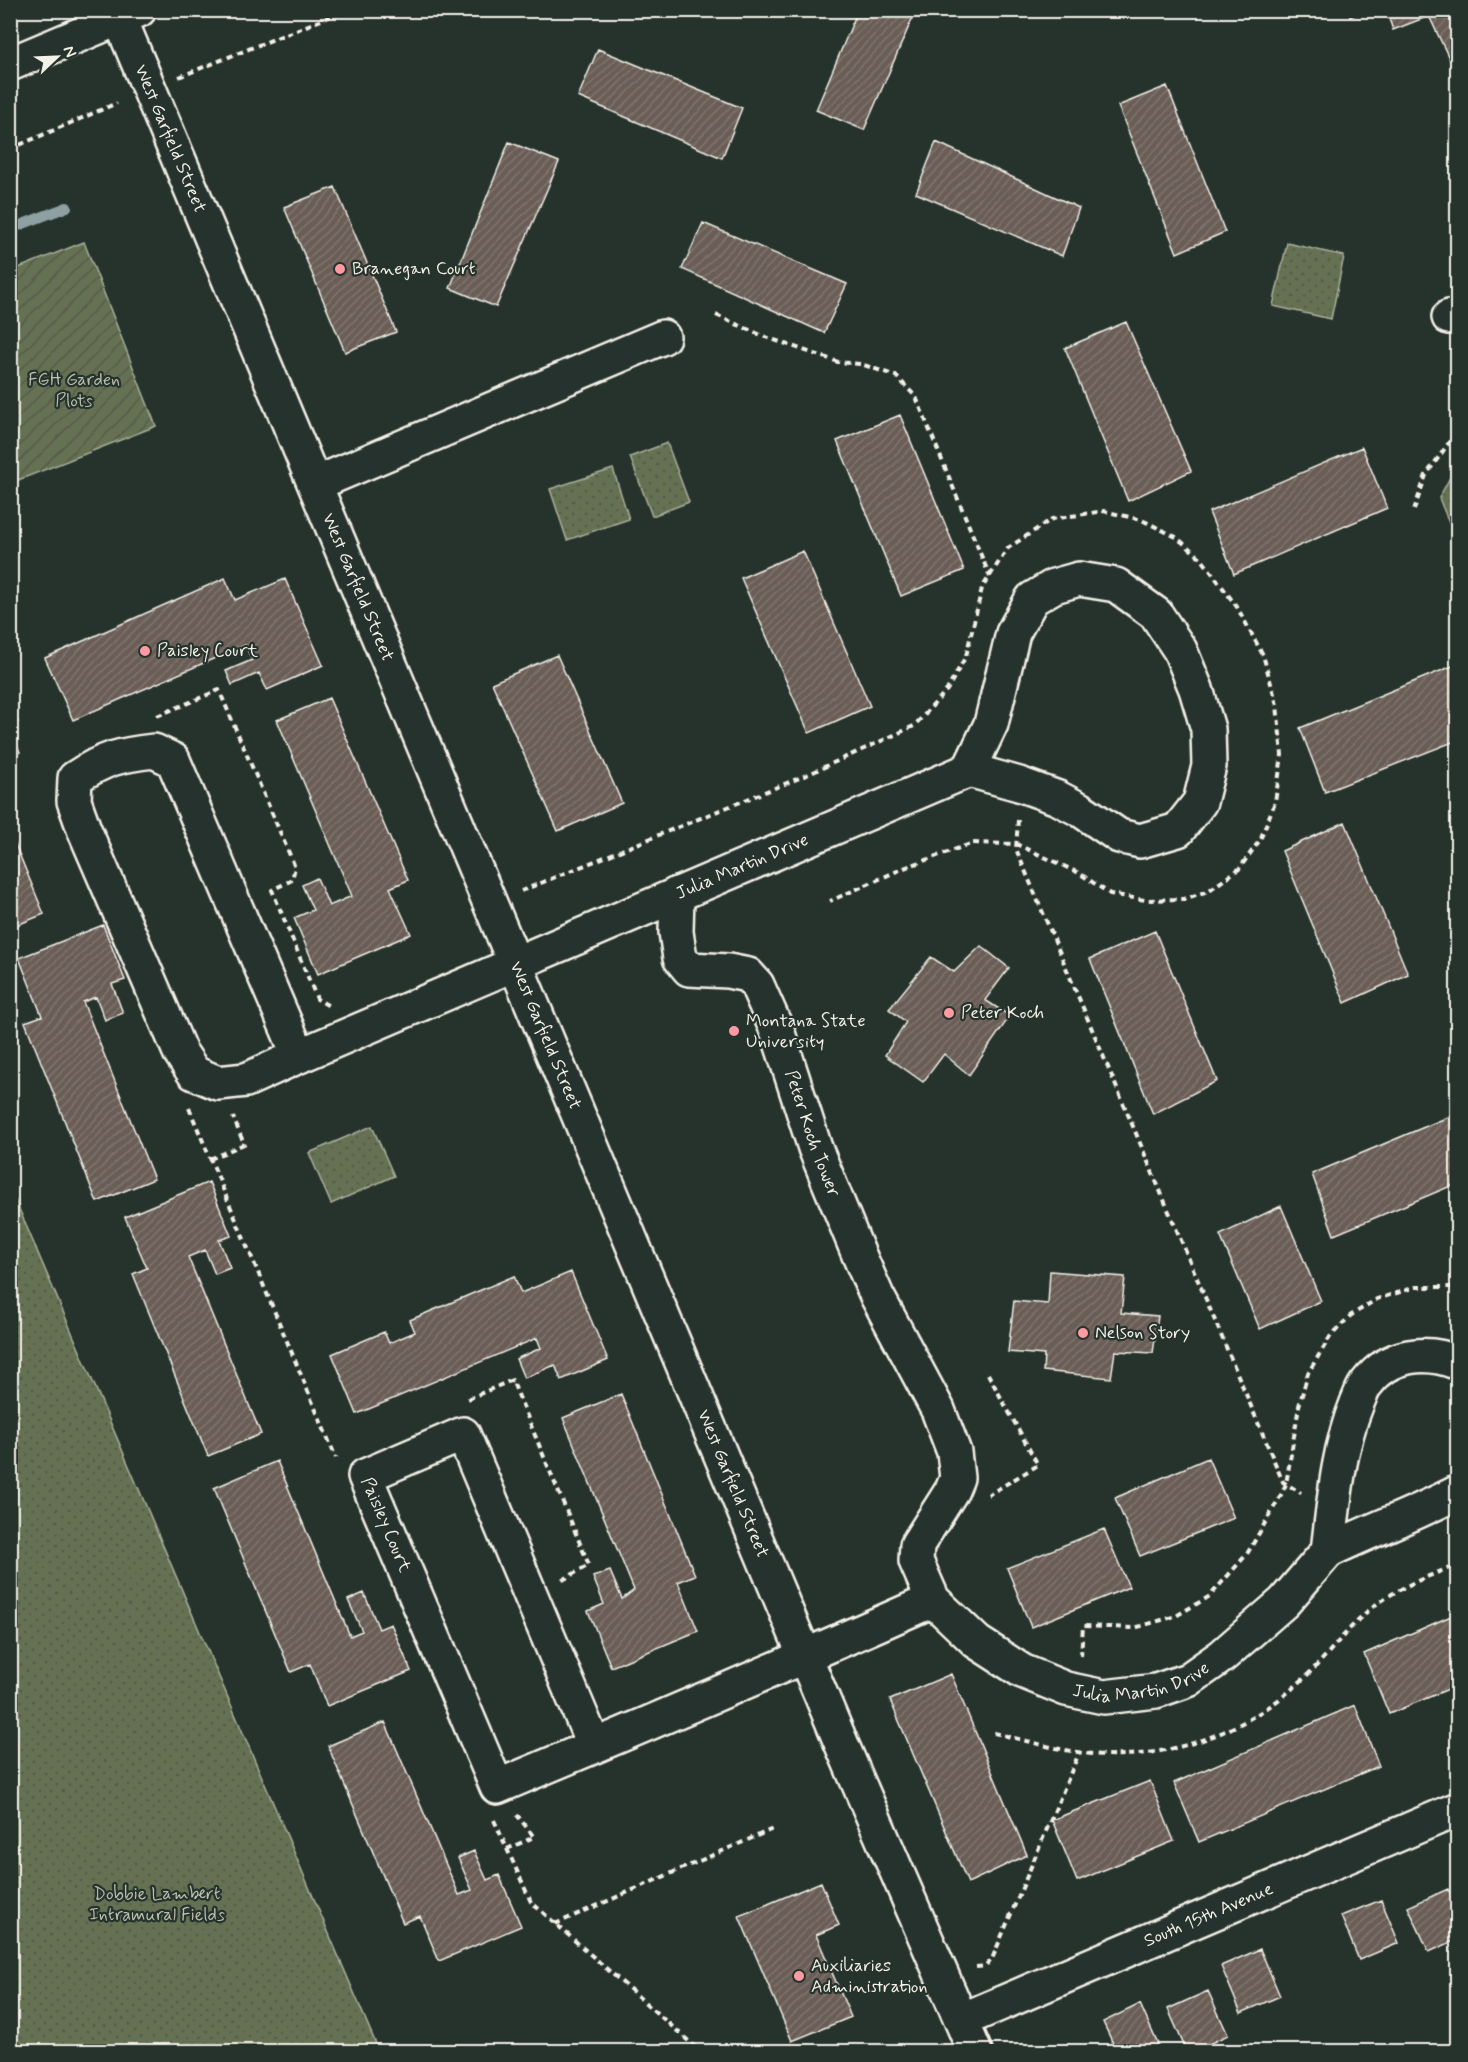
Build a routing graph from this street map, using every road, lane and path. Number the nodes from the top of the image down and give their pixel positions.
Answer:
1 (130, 15) edge
2 (10, 64) edge
3 (716, 315) dead end
4 (663, 337) dead end
5 (1458, 430) edge
6 (315, 484) junction
7 (1414, 510) dead end
8 (990, 577) dead end
9 (155, 717) dead end
10 (969, 770) junction
11 (1020, 784) junction
12 (677, 894) junction
13 (513, 963) junction
14 (333, 1006) dead end
15 (299, 1056) junction
16 (218, 1083) junction
17 (188, 1104) dead end
18 (210, 1159) junction
19 (859, 1255) joint
20 (1458, 1287) edge
21 (1458, 1363) edge
22 (460, 1402) dead end
23 (345, 1450) dead end
24 (334, 1454) junction
25 (339, 1465) dead end
26 (1286, 1484) junction
27 (1458, 1492) edge
28 (1333, 1512) junction
29 (1328, 1551) junction
30 (565, 1591) dead end
31 (933, 1600) junction
32 (804, 1655) junction
33 (1074, 1663) dead end
34 (594, 1746) junction
35 (1079, 1753) dead end
36 (495, 1802) junction
37 (1458, 1809) edge
38 (775, 1828) dead end
39 (507, 1849) junction
40 (555, 1924) junction
41 (973, 1966) dead end
42 (962, 2020) junction
43 (701, 2052) edge
44 (975, 2052) edge

1 - 2 street
1 - 6 street, West Garfield Street
3 - 8 path
4 - 6 street
5 - 7 path
6 - 13 street, West Garfield Street
9 - 14 path
10 - 11 street
10 - 11 street
10 - 12 street, Julia Martin Drive
11 - 26 path
12 - 13 street, Julia Martin Drive
12 - 19 street, Peter Koch Tower
13 - 15 street
13 - 32 street, West Garfield Street
15 - 16 street
15 - 16 street
16 - 18 path
17 - 18 path
18 - 24 path
19 - 31 street, Julia Martin Drive
20 - 26 path
21 - 28 street
22 - 30 path
23 - 24 path
24 - 25 path
26 - 28 path
26 - 33 path
27 - 29 street, Julia Martin Drive
28 - 29 street
29 - 31 street, Julia Martin Drive
31 - 32 street
32 - 34 street
32 - 42 street, West Garfield Street
34 - 36 street
34 - 36 street, Paisley Court
35 - 41 path
36 - 39 path
36 - 39 path
37 - 42 street, South 15th Avenue
38 - 40 path
39 - 40 path
40 - 43 path
42 - 44 street, West Garfield Street

